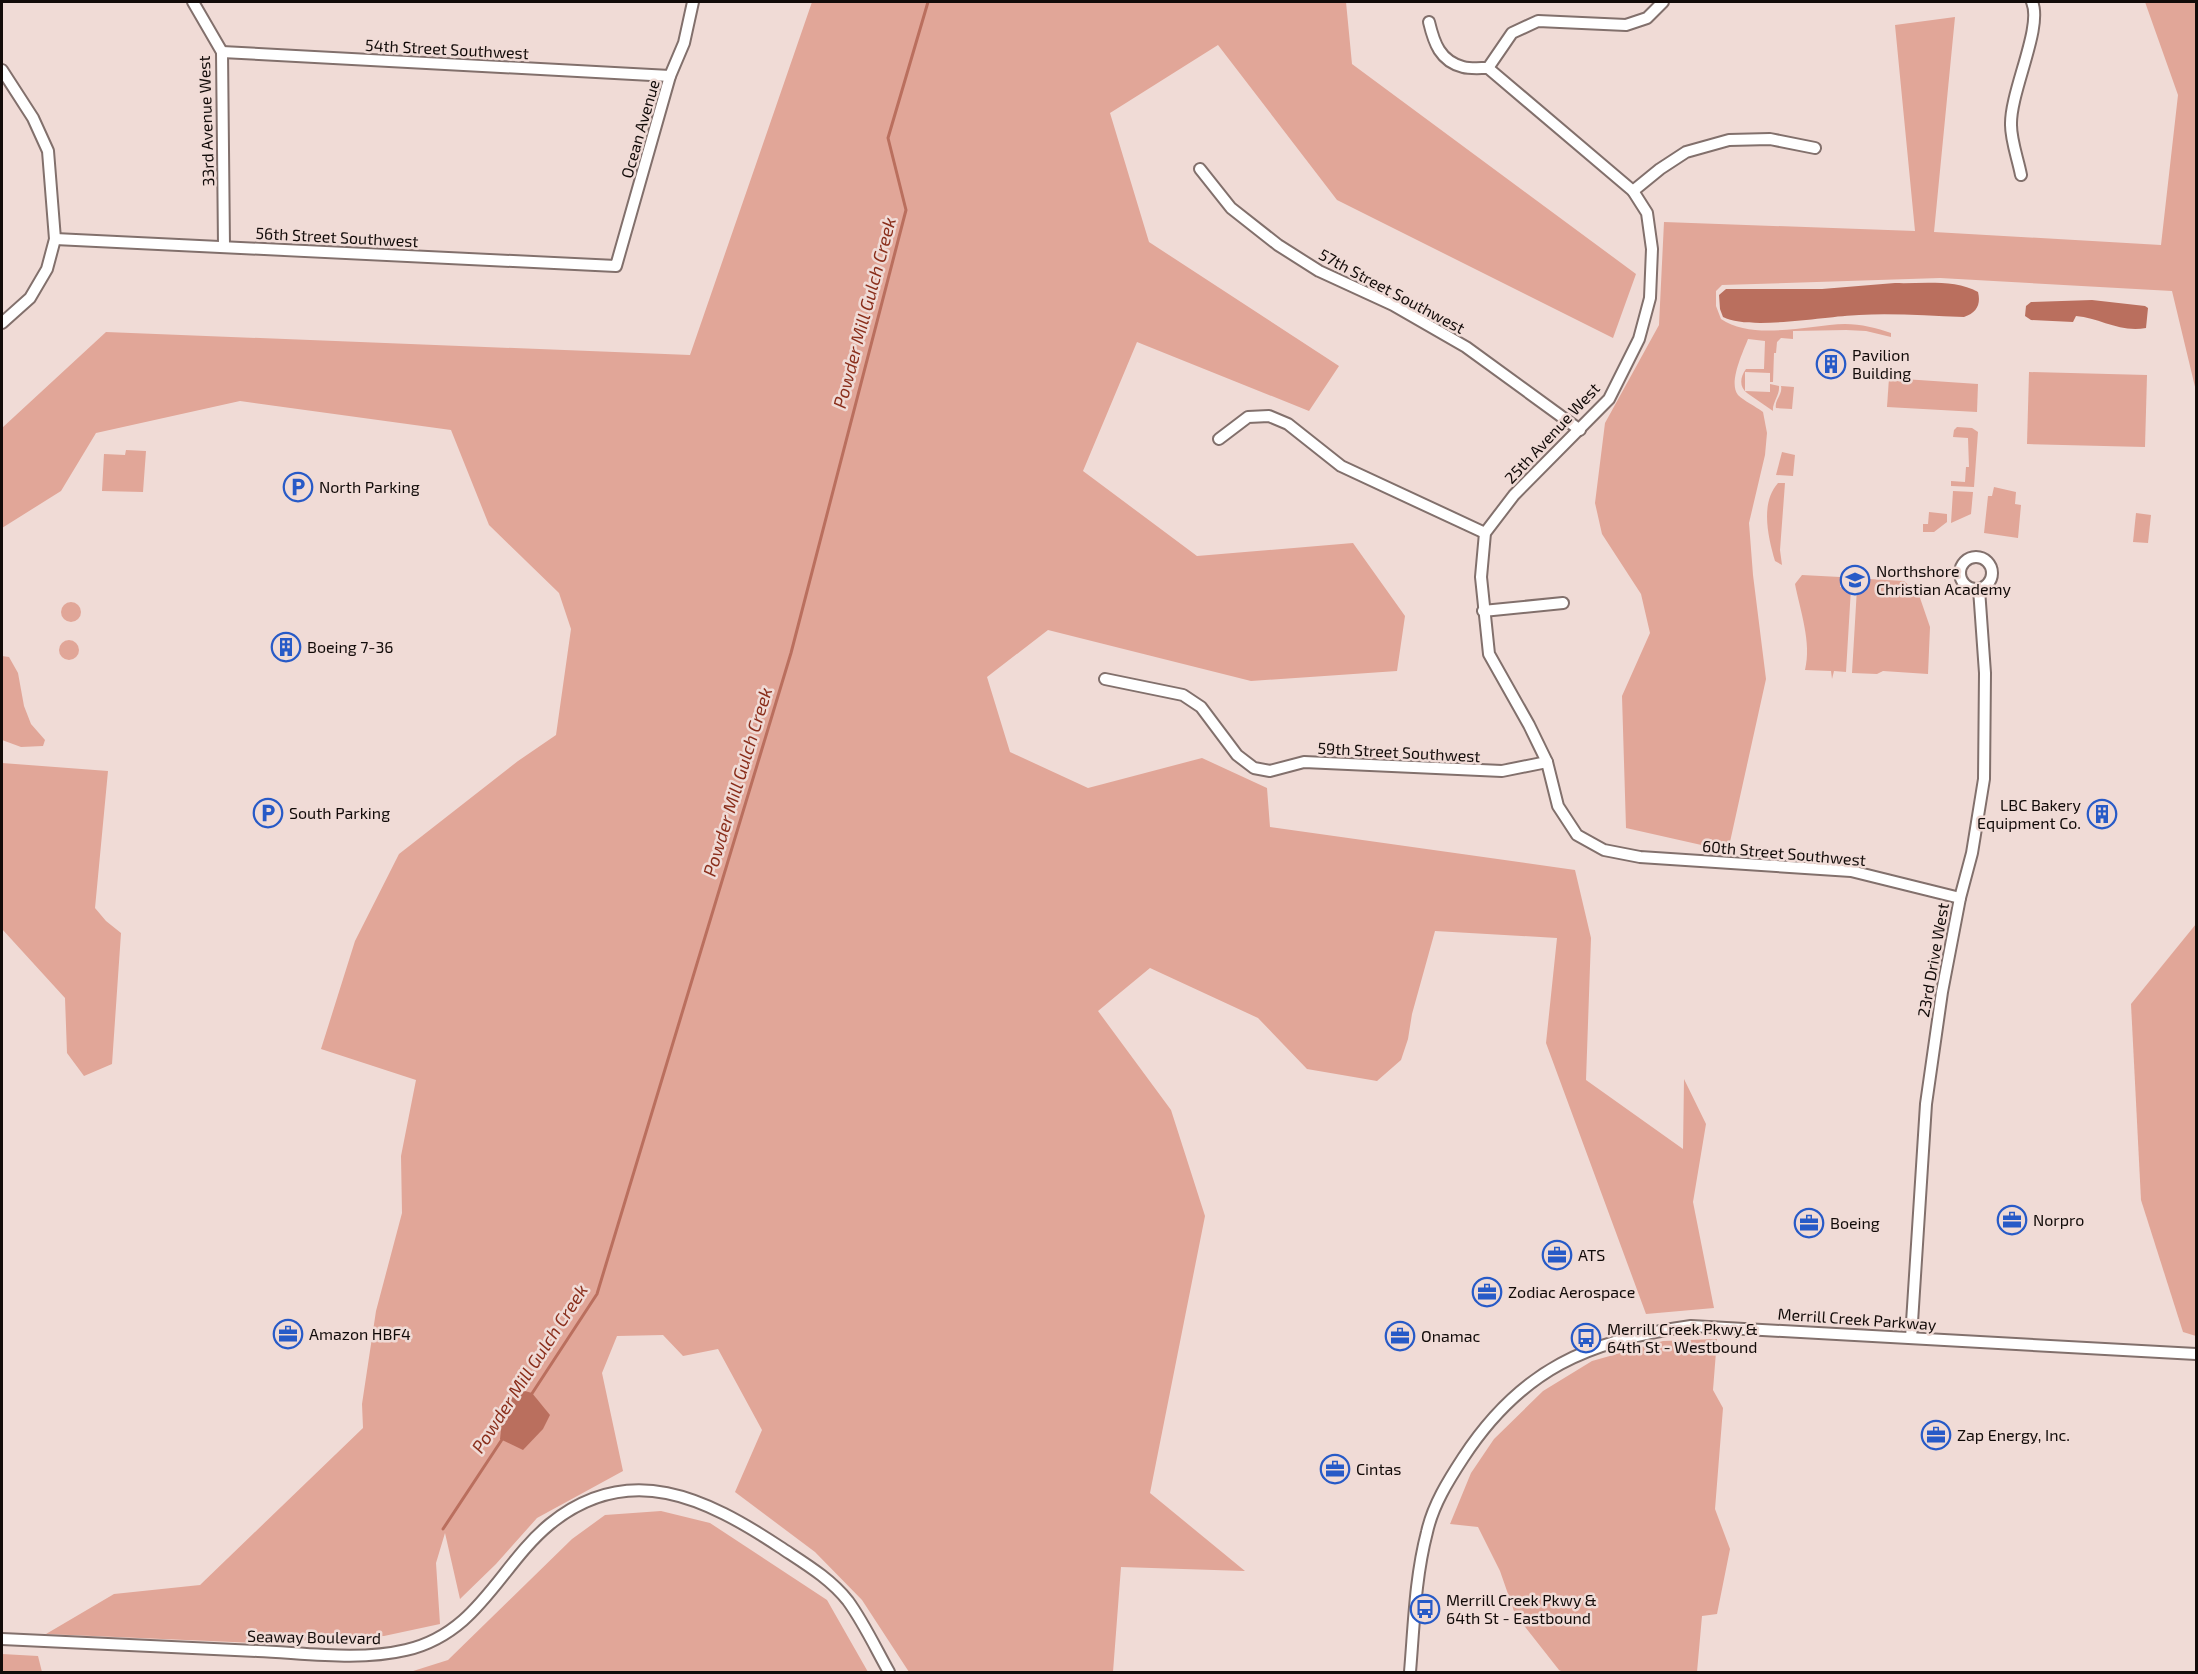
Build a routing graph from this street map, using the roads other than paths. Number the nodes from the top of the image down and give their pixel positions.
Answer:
1 (193, 2) edge
2 (693, 2) edge
3 (1663, 2) edge
4 (2032, 2) edge
5 (1429, 22) dead end
6 (222, 52) junction
7 (1488, 68) junction
8 (2, 70) edge
9 (670, 76) junction
10 (1815, 148) dead end
11 (1200, 169) dead end
12 (2021, 175) dead end
13 (1633, 191) junction
14 (55, 239) junction
15 (224, 246) junction
16 (616, 266) joint
17 (2, 323) edge
18 (1580, 430) junction
19 (1219, 439) dead end
20 (1485, 533) junction
21 (1979, 589) dead end
22 (1563, 603) dead end
23 (1483, 611) junction
24 (1105, 679) dead end
25 (1546, 762) junction
26 (1960, 898) junction
27 (1911, 1338) junction
28 (2196, 1354) edge
29 (2, 1640) edge
30 (889, 1672) edge
31 (1410, 1672) edge

1 - 6 street, 33rd Avenue West
2 - 9 street, Ocean Avenue
3 - 7 street
4 - 12 street
5 - 7 street
6 - 9 street, 54th Street Southwest
6 - 15 street, 33rd Avenue West
7 - 13 street, 25th Avenue West
8 - 14 street
9 - 16 street, Ocean Avenue
10 - 13 street
11 - 18 street, 57th Street Southwest
13 - 18 street, 25th Avenue West
14 - 15 street, 56th Street Southwest
14 - 17 street
15 - 16 street, 56th Street Southwest
18 - 20 street, 25th Avenue West
19 - 20 street
20 - 23 street
21 - 26 street, 23rd Drive West
22 - 23 street
23 - 25 street
24 - 25 street, 59th Street Southwest
25 - 26 street, 60th Street Southwest
26 - 27 street, 23rd Drive West
27 - 28 street, Merrill Creek Parkway
27 - 31 street, Merrill Creek Parkway
29 - 30 street, Seaway Boulevard

